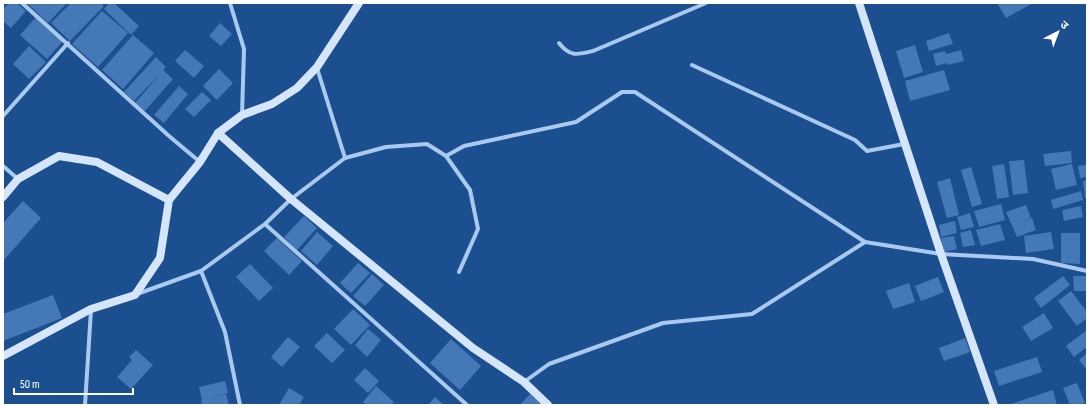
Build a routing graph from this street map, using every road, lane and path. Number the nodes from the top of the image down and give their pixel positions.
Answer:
1 (22, 3) edge
2 (230, 3) edge
3 (358, 3) edge
4 (706, 3) edge
5 (859, 3) edge
6 (68, 43) junction
7 (559, 43) dead end
8 (692, 65) dead end
9 (316, 67) junction
10 (242, 115) junction
11 (3, 116) edge
12 (218, 133) junction
13 (904, 144) junction
14 (446, 156) junction
15 (345, 158) junction
16 (200, 162) junction
17 (3, 166) edge
18 (18, 179) junction
19 (3, 197) edge
20 (169, 200) junction
21 (291, 200) junction
22 (265, 224) junction
23 (865, 242) junction
24 (941, 254) junction
25 (1087, 270) edge
26 (202, 271) junction
27 (459, 272) dead end
28 (135, 294) junction
29 (91, 309) junction
30 (3, 356) edge
31 (524, 382) junction
32 (85, 405) edge
33 (240, 405) edge
34 (467, 405) edge
35 (548, 405) edge
36 (994, 405) edge

1 - 6 street
2 - 10 street
3 - 9 street
4 - 7 street
5 - 13 street
6 - 11 street
6 - 16 street
8 - 13 street
9 - 10 street
9 - 15 street
10 - 12 street
12 - 16 street
12 - 21 street
13 - 24 street
14 - 15 street
14 - 23 street
14 - 27 street
15 - 21 street
16 - 20 street
17 - 18 street
18 - 19 street
18 - 20 street
20 - 28 street
21 - 22 street
21 - 31 street
22 - 26 street
22 - 34 street
23 - 24 street
23 - 31 street
24 - 25 street
24 - 36 street
26 - 28 street
26 - 33 street
28 - 29 street
29 - 30 street
29 - 32 street
31 - 35 street

